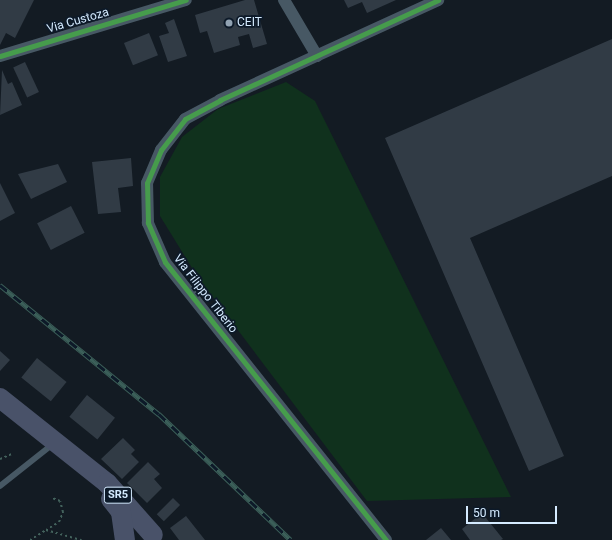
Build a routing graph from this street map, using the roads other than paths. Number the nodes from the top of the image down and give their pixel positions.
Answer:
1 (186, 0) edge
2 (284, 0) edge
3 (438, 0) edge
4 (0, 56) edge
5 (317, 56) junction
6 (0, 398) edge
7 (56, 442) junction
8 (78, 462) junction
9 (0, 486) edge
10 (157, 537) edge
11 (125, 540) edge
12 (128, 540) edge
13 (386, 540) edge

1 - 4 street, Via Custoza
2 - 5 street
3 - 5 street, Via Filippo Tiberio
5 - 13 street, Via Filippo Tiberio
6 - 7 main road, SR5
7 - 8 main road, SR5
7 - 9 lane
8 - 10 main road, SR5
8 - 11 main road, SR5
10 - 12 main road, SR5

